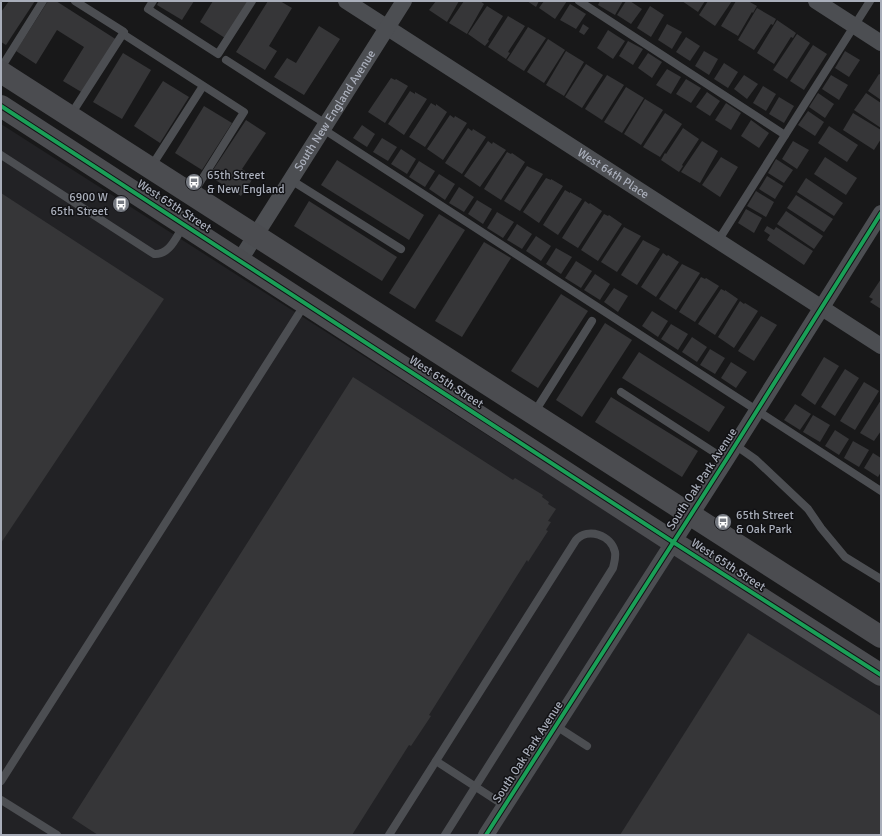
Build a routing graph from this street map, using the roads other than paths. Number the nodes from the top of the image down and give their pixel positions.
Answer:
1 (43, 1) edge
2 (75, 1) edge
3 (153, 1) edge
4 (252, 1) edge
5 (346, 1) edge
6 (404, 1) edge
7 (578, 1) edge
8 (816, 1) edge
9 (870, 1) edge
10 (854, 26) junction
11 (388, 28) junction
12 (123, 34) junction
13 (881, 43) edge
14 (226, 60) dead end
15 (1, 68) edge
16 (1, 72) edge
17 (203, 86) junction
18 (1, 106) edge
19 (70, 116) junction
20 (325, 127) junction
21 (785, 135) junction
22 (1, 155) edge
23 (150, 168) junction
24 (291, 180) junction
25 (192, 195) junction
26 (881, 213) edge
27 (184, 224) junction
28 (256, 236) junction
29 (718, 241) junction
30 (401, 249) dead end
31 (240, 260) junction
32 (306, 303) junction
33 (821, 307) junction
34 (592, 321) dead end
35 (881, 346) edge
36 (621, 392) dead end
37 (757, 411) junction
38 (534, 414) junction
39 (735, 445) junction
40 (726, 460) junction
41 (881, 491) edge
42 (691, 515) junction
43 (673, 542) junction
44 (881, 579) edge
45 (881, 637) edge
46 (881, 675) edge
47 (556, 726) junction
48 (587, 746) dead end
49 (436, 761) junction
50 (1, 781) edge
51 (475, 786) junction
52 (1, 800) edge
53 (505, 806) junction
54 (57, 835) edge
55 (389, 835) edge
56 (445, 835) edge
57 (486, 835) edge

1 - 15 lane
2 - 12 lane
3 - 4 lane
5 - 11 street, West 64th Place
6 - 11 street, South New England Avenue
7 - 21 lane
8 - 10 street
9 - 10 lane
10 - 13 street
10 - 21 lane
11 - 20 street, South New England Avenue
11 - 29 street, West 64th Place
12 - 17 lane
12 - 19 lane
14 - 20 lane
16 - 19 street, West 65th Street
17 - 23 lane
17 - 25 lane
18 - 27 street, West 65th Street
19 - 23 street, West 65th Street
20 - 24 street, South New England Avenue
20 - 37 lane
21 - 29 lane
22 - 27 lane
23 - 25 street, West 65th Street
24 - 28 street, South New England Avenue
24 - 30 lane
25 - 28 street, West 65th Street
26 - 33 street, South Oak Park Avenue
27 - 31 street, West 65th Street
28 - 31 street, South New England Avenue
28 - 38 street, West 65th Street
29 - 33 street, West 64th Place
31 - 32 street, West 65th Street
32 - 43 street, West 65th Street
32 - 50 lane
33 - 35 street, West 64th Place
33 - 37 street, South Oak Park Avenue
34 - 38 lane
36 - 40 lane
37 - 39 street, South Oak Park Avenue
37 - 41 lane
38 - 42 street, West 65th Street
39 - 40 street, South Oak Park Avenue
39 - 44 lane
40 - 42 street, South Oak Park Avenue
42 - 43 street, South Oak Park Avenue
42 - 45 street, West 65th Street
43 - 46 street, West 65th Street
43 - 47 street, South Oak Park Avenue
47 - 48 lane
47 - 53 street, South Oak Park Avenue
49 - 51 lane
49 - 51 lane
49 - 55 lane
51 - 53 lane
51 - 56 lane
52 - 54 lane
53 - 57 street, South Oak Park Avenue

